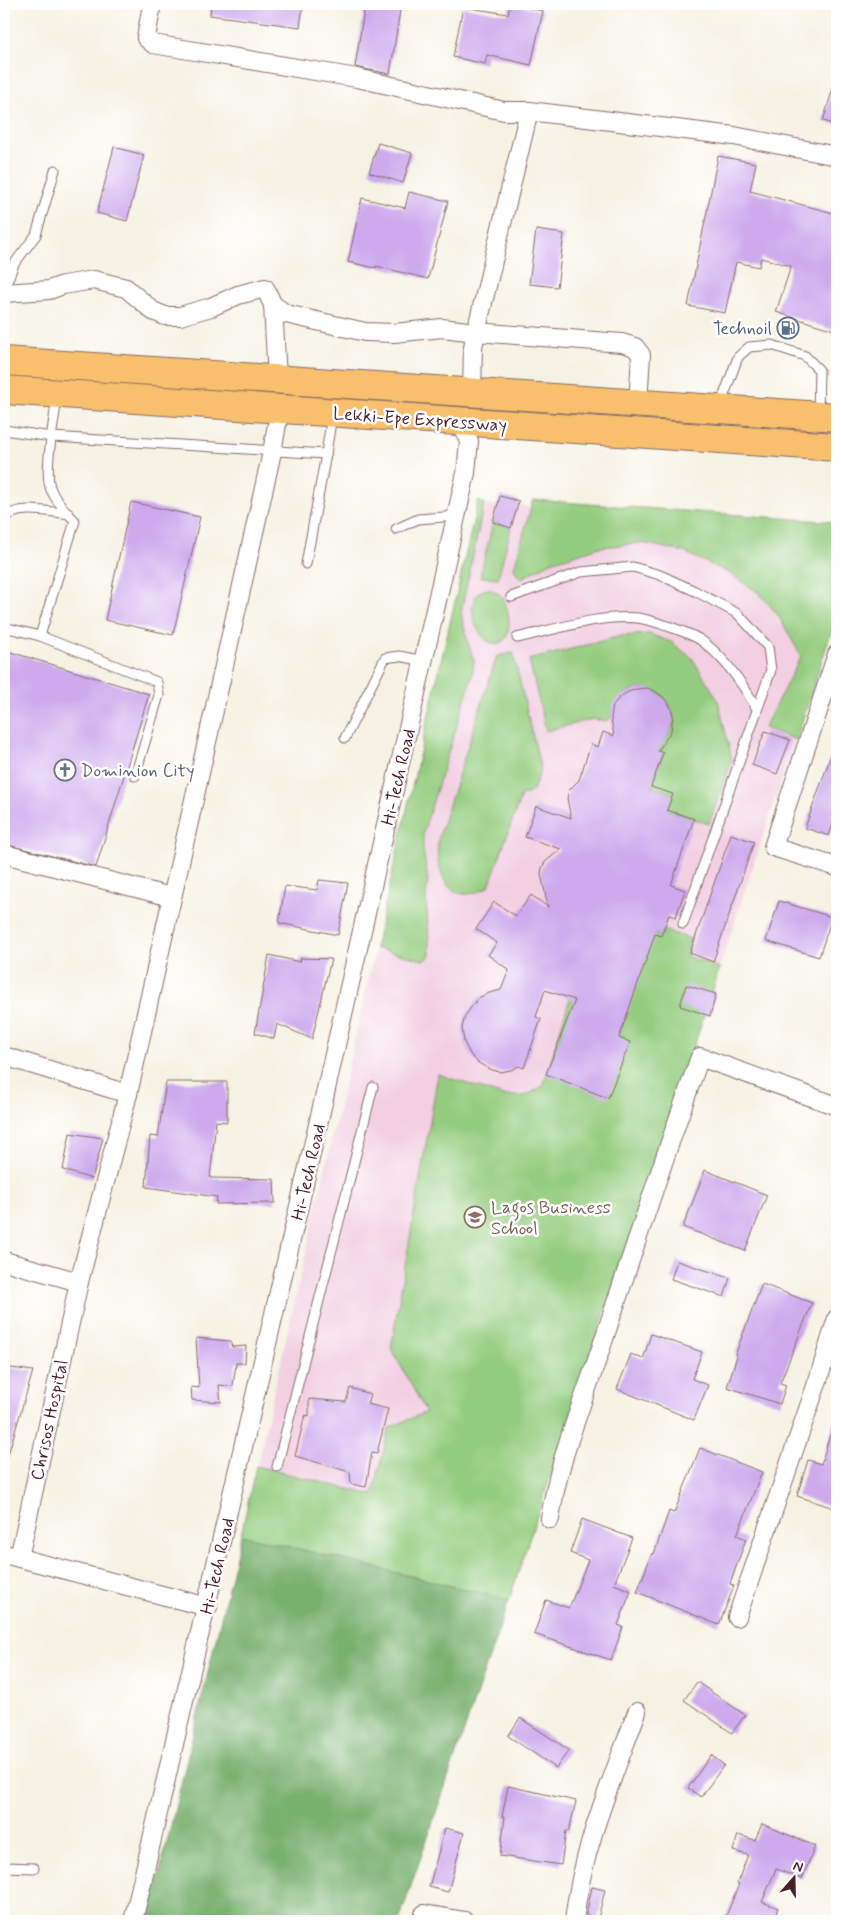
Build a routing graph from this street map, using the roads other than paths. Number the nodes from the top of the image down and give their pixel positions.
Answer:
1 (152, 4) edge
2 (529, 111) junction
3 (837, 156) edge
4 (55, 170) dead end
5 (4, 291) edge
6 (273, 305) junction
7 (476, 332) junction
8 (4, 360) edge
9 (277, 379) junction
10 (4, 390) edge
11 (472, 392) junction
12 (58, 394) junction
13 (638, 404) junction
14 (280, 408) junction
15 (719, 409) junction
16 (332, 412) junction
17 (832, 414) edge
18 (460, 422) junction
19 (4, 430) edge
20 (52, 437) junction
21 (837, 447) edge
22 (272, 452) junction
23 (326, 454) junction
24 (69, 514) junction
25 (456, 516) junction
26 (4, 518) edge
27 (396, 529) dead end
28 (306, 564) dead end
29 (511, 597) dead end
30 (4, 628) edge
31 (40, 636) junction
32 (517, 638) dead end
33 (837, 654) edge
34 (424, 661) junction
35 (757, 709) junction
36 (344, 738) dead end
37 (135, 776) dead end
38 (4, 854) edge
39 (837, 867) edge
40 (171, 897) junction
41 (683, 924) dead end
42 (4, 1056) edge
43 (373, 1087) dead end
44 (128, 1094) junction
45 (837, 1106) edge
46 (4, 1261) edge
47 (79, 1282) junction
48 (837, 1318) edge
49 (278, 1466) dead end
50 (550, 1519) dead end
51 (11, 1556) edge
52 (208, 1607) junction
53 (737, 1617) dead end
54 (637, 1712) dead end
55 (4, 1867) edge
56 (34, 1868) dead end
57 (424, 1914) dead end
58 (133, 1921) edge
59 (465, 1921) edge
60 (574, 1921) edge

1 - 2 street
2 - 3 street
2 - 7 street
4 - 5 lane
5 - 6 street
6 - 7 street
6 - 9 street
7 - 11 street
7 - 13 street
8 - 9 highway, Lekki-Epe Expressway
9 - 11 highway, Lekki-Epe Expressway
10 - 12 highway, Lekki-Epe Expressway
11 - 13 highway, Lekki-Epe Expressway
12 - 14 highway, Lekki-Epe Expressway
12 - 20 lane
13 - 15 highway, Lekki-Epe Expressway
14 - 16 highway, Lekki-Epe Expressway
14 - 22 street, Chrisos Hospital
15 - 17 highway, Lekki-Epe Expressway
15 - 17 lane
16 - 18 highway, Lekki-Epe Expressway
16 - 23 lane
18 - 21 highway, Lekki-Epe Expressway
18 - 25 street, Hi-Tech Road
19 - 20 lane
20 - 22 lane
20 - 24 lane
22 - 23 lane
22 - 40 street, Chrisos Hospital
23 - 28 lane
24 - 26 lane
24 - 31 lane
25 - 27 lane
25 - 34 street, Hi-Tech Road
29 - 35 lane
30 - 31 lane
31 - 37 lane
32 - 35 lane
33 - 39 street
34 - 36 lane
34 - 52 street, Hi-Tech Road
35 - 41 lane
38 - 40 street
40 - 44 street, Chrisos Hospital
42 - 44 street
43 - 49 lane
44 - 47 street, Chrisos Hospital
45 - 50 street
46 - 47 street
47 - 51 street, Chrisos Hospital
48 - 53 street
51 - 52 street
52 - 58 street, Hi-Tech Road
54 - 60 street
55 - 56 lane
57 - 59 street

